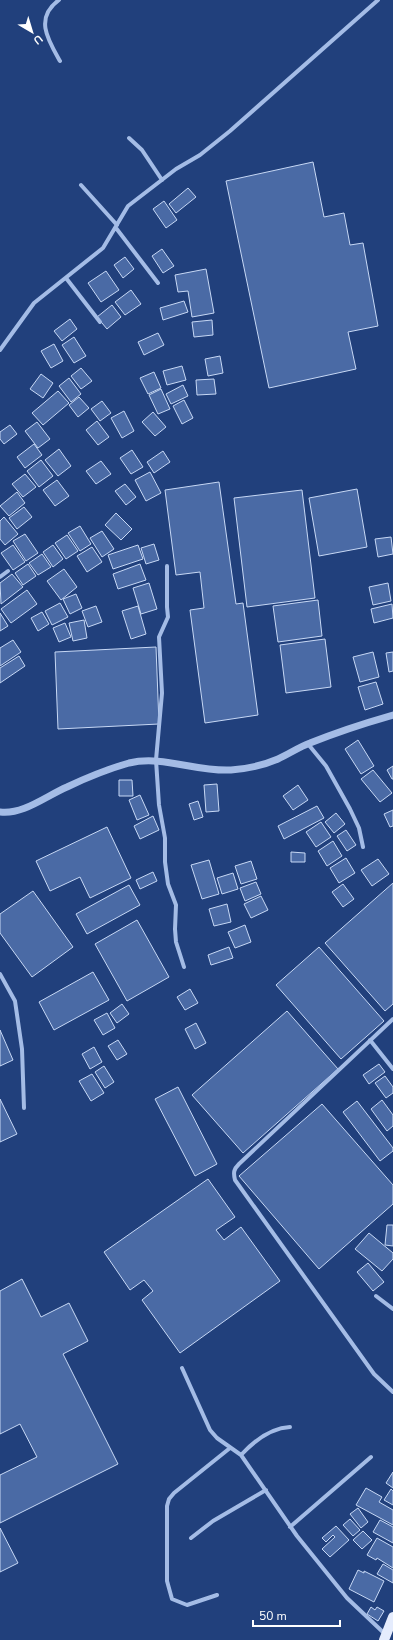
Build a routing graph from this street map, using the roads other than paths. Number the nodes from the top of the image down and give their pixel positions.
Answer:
1 (59, 0) edge
2 (378, 0) edge
3 (60, 61) dead end
4 (129, 138) dead end
5 (162, 180) junction
6 (81, 185) dead end
7 (116, 226) junction
8 (66, 278) junction
9 (158, 282) dead end
10 (100, 322) dead end
11 (0, 350) edge
12 (167, 566) dead end
13 (8, 571) dead end
14 (0, 577) edge
15 (393, 715) edge
16 (308, 744) junction
17 (156, 760) junction
18 (0, 812) edge
19 (363, 847) dead end
20 (184, 967) dead end
21 (0, 974) edge
22 (393, 1019) edge
23 (370, 1040) junction
24 (393, 1069) edge
25 (24, 1108) dead end
26 (376, 1296) dead end
27 (393, 1309) edge
28 (182, 1368) dead end
29 (393, 1392) edge
30 (290, 1427) dead end
31 (230, 1448) junction
32 (241, 1455) junction
33 (371, 1457) dead end
34 (266, 1490) junction
35 (290, 1527) junction
36 (191, 1538) dead end
37 (217, 1595) dead end
38 (393, 1617) edge
39 (385, 1637) edge

1 - 3 street
2 - 5 street
4 - 5 street
5 - 7 street
6 - 7 street
7 - 8 street
7 - 9 street
8 - 10 street
8 - 11 street
12 - 17 street
13 - 14 street
15 - 16 street
16 - 17 street
16 - 19 street
17 - 18 street
17 - 20 street
21 - 25 street
22 - 23 street
23 - 24 street
23 - 29 street
26 - 27 street
28 - 31 street
30 - 32 street
31 - 32 street
31 - 37 street
32 - 34 street
33 - 35 street
34 - 35 street
34 - 36 street
35 - 39 street
38 - 39 main road

